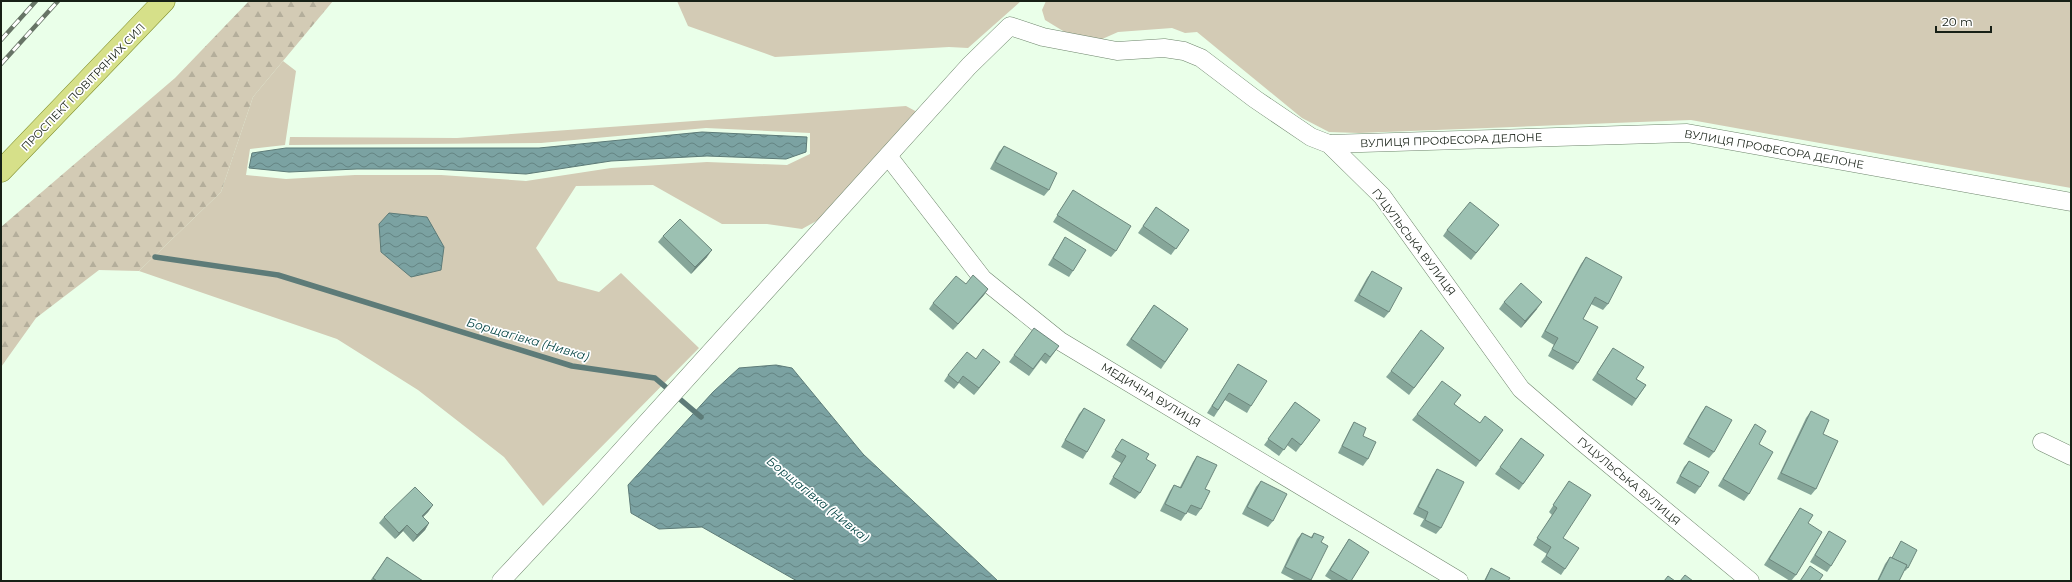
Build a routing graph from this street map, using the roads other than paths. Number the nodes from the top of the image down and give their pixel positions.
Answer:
1 (164, 1) edge
2 (1329, 144) junction
3 (888, 156) junction
4 (1, 171) edge
5 (2071, 202) edge
6 (2042, 442) dead end
7 (2071, 456) edge
8 (501, 581) edge
9 (1459, 581) edge
10 (1750, 581) edge

1 - 4 main road, ПРОСПЕКТ ПОВІТРЯНИХ СИЛ
2 - 3 street, ГУЦУЛЬСЬКА ВУЛИЦЯ
2 - 5 street, ВУЛИЦЯ ПРОФЕСОРА ДЕЛОНЕ
2 - 10 street, ГУЦУЛЬСЬКА ВУЛИЦЯ
3 - 8 street
3 - 9 street, МЕДИЧНА ВУЛИЦЯ
6 - 7 street

